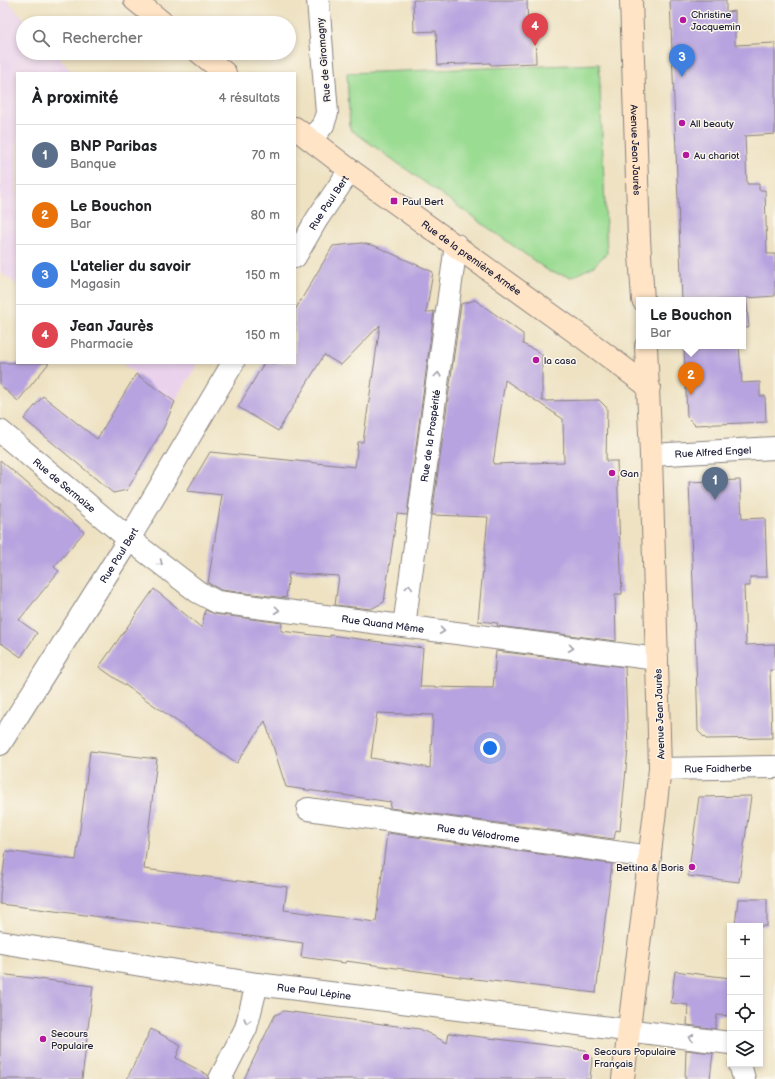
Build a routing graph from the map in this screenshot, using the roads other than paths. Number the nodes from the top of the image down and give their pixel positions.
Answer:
1 (135, 0) edge
2 (318, 0) edge
3 (631, 0) edge
4 (154, 16) edge
5 (209, 60) edge
6 (224, 72) edge
7 (303, 134) edge
8 (350, 170) junction
9 (456, 245) junction
10 (296, 255) edge
11 (643, 297) edge
12 (646, 349) edge
13 (232, 364) edge
14 (649, 387) junction
15 (0, 431) edge
16 (775, 448) edge
17 (651, 455) junction
18 (129, 539) junction
19 (404, 626) junction
20 (657, 659) junction
21 (0, 744) edge
22 (775, 767) edge
23 (660, 769) junction
24 (308, 809) dead end
25 (650, 857) junction
26 (0, 942) edge
27 (257, 984) junction
28 (629, 1031) junction
29 (727, 1043) edge
30 (741, 1067) edge
31 (220, 1079) edge
32 (623, 1079) edge
33 (744, 1079) edge

1 - 4 main road
2 - 7 street, Rue de Giromagny
3 - 11 main road, Avenue Jean Jaurès
5 - 6 main road
7 - 8 main road, Rue de la première Armée
8 - 9 main road, Rue de la première Armée
8 - 10 street, Rue Paul Bert
9 - 14 main road, Rue de la première Armée
19 -> 9 street, Rue de la Prospérité
12 - 14 main road, Avenue Jean Jaurès
13 - 18 street, Rue Paul Bert
14 - 17 main road, Avenue Jean Jaurès
15 - 18 street, Rue de Sermaize
16 - 17 street, Rue Alfred Engel
17 - 20 main road, Avenue Jean Jaurès
18 -> 19 street, Rue Quand Même
18 - 21 street, Rue Paul Bert
19 -> 20 street, Rue Quand Même
20 - 23 main road, Avenue Jean Jaurès
22 - 23 street, Rue Faidherbe
23 - 25 main road, Avenue Jean Jaurès
24 - 25 street, Rue du Vélodrome
25 - 28 main road, Avenue Jean Jaurès
26 - 27 street, Rue Paul Lépine
27 - 28 street, Rue Paul Lépine
27 -> 31 street
29 -> 28 street, Rue Paul Lépine
28 - 32 main road, Avenue Jean Jaurès
30 - 33 street

